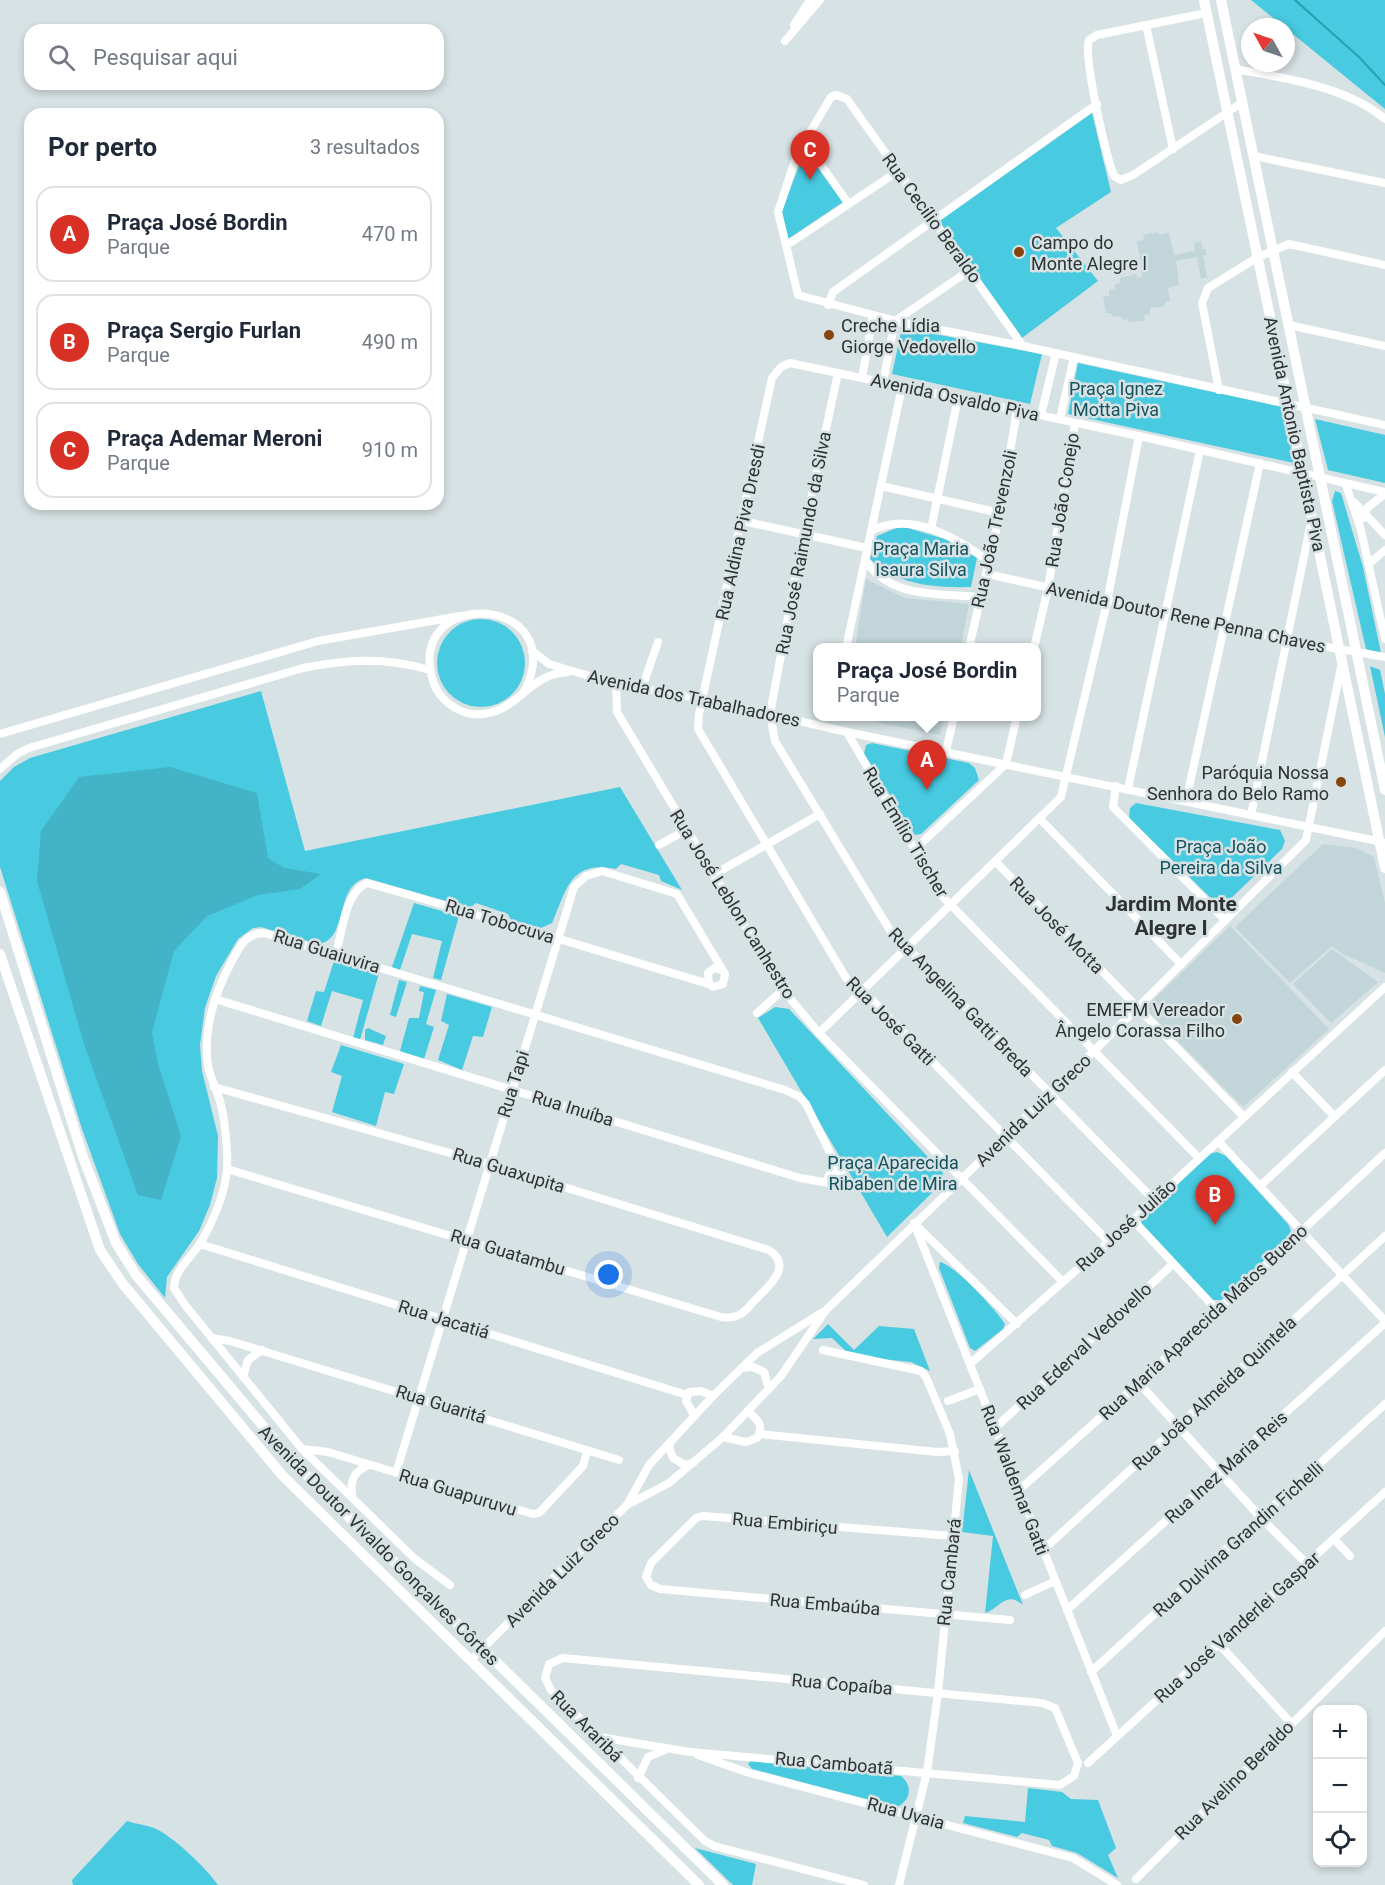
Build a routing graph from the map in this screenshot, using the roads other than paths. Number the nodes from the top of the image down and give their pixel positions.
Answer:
1 (810, 0) edge
2 (820, 0) edge
3 (1204, 0) edge
4 (1221, 0) edge
5 (1206, 13) junction
6 (1146, 25) junction
7 (1235, 69) junction
8 (1243, 102) junction
9 (1097, 104) junction
10 (1228, 112) junction
11 (1385, 119) edge
12 (804, 141) junction
13 (1173, 149) junction
14 (1254, 156) junction
15 (897, 172) junction
16 (1385, 183) edge
17 (848, 203) junction
18 (934, 220) junction
19 (786, 245) junction
20 (1273, 249) junction
21 (1258, 257) junction
22 (1385, 265) edge
23 (970, 270) junction
24 (828, 305) junction
25 (873, 316) junction
26 (895, 321) junction
27 (1289, 325) junction
28 (1385, 345) edge
29 (1023, 346) junction
30 (1056, 353) junction
31 (1074, 357) junction
32 (781, 367) joint
33 (838, 373) junction
34 (862, 378) junction
35 (883, 382) junction
36 (902, 387) junction
37 (1219, 390) junction
38 (958, 398) junction
39 (1290, 405) junction
40 (1308, 408) junction
41 (1017, 410) junction
42 (1041, 415) junction
43 (1060, 419) junction
44 (1075, 423) junction
45 (1385, 425) edge
46 (1140, 436) junction
47 (1200, 450) junction
48 (1260, 463) junction
49 (1305, 474) junction
50 (1321, 478) junction
51 (1346, 485) junction
52 (881, 486) junction
53 (1385, 493) edge
54 (938, 499) junction
55 (1352, 501) junction
56 (1000, 513) junction
57 (1365, 513) junction
58 (1312, 519) junction
59 (743, 521) junction
60 (931, 529) junction
61 (1361, 530) junction
62 (871, 531) junction
63 (1385, 535) edge
64 (803, 536) junction
65 (867, 548) junction
66 (1385, 550) edge
67 (865, 559) junction
68 (989, 561) junction
69 (1370, 563) junction
70 (987, 574) junction
71 (1048, 588) junction
72 (980, 597) junction
73 (1107, 602) junction
74 (1166, 612) junction
75 (460, 616) junction
76 (1225, 626) junction
77 (1385, 639) edge
78 (1288, 640) junction
79 (658, 642) dead end
80 (847, 643) edge
81 (970, 643) edge
82 (1035, 643) edge
83 (1339, 648) junction
84 (532, 651) junction
85 (1357, 652) junction
86 (1385, 657) edge
87 (1342, 664) junction
88 (430, 670) junction
89 (572, 671) junction
90 (616, 684) junction
91 (642, 688) junction
92 (523, 694) junction
93 (703, 699) junction
94 (770, 714) junction
95 (830, 721) edge
96 (953, 721) edge
97 (1016, 721) edge
98 (829, 727) junction
99 (847, 732) junction
100 (0, 734) edge
101 (946, 752) junction
102 (1006, 764) junction
103 (0, 769) edge
104 (1068, 776) junction
105 (1116, 786) junction
106 (1128, 789) junction
107 (1385, 790) edge
108 (1186, 801) junction
109 (820, 814) junction
110 (1251, 815) junction
111 (1040, 819) junction
112 (1308, 827) junction
113 (686, 830) junction
114 (1383, 841) edge
115 (768, 843) junction
116 (659, 845) dead end
117 (915, 850) junction
118 (996, 862) junction
119 (1385, 868) edge
120 (713, 875) junction
121 (0, 892) edge
122 (951, 906) junction
123 (1225, 920) junction
124 (558, 939) junction
125 (906, 947) junction
126 (0, 954) edge
127 (336, 954) junction
128 (1181, 964) junction
129 (721, 970) junction
130 (709, 984) junction
131 (1385, 987) edge
132 (783, 990) junction
133 (861, 990) junction
134 (215, 999) junction
135 (1137, 1008) junction
136 (757, 1013) dead end
137 (535, 1014) junction
138 (819, 1033) junction
139 (1093, 1052) junction
140 (1385, 1070) edge
141 (1292, 1072) junction
142 (214, 1087) junction
143 (511, 1089) junction
144 (1049, 1094) junction
145 (1334, 1116) junction
146 (1244, 1117) junction
147 (1005, 1136) junction
148 (1218, 1141) junction
149 (1385, 1153) edge
150 (1199, 1158) junction
151 (489, 1164) junction
152 (227, 1169) junction
153 (839, 1171) junction
154 (961, 1180) junction
155 (828, 1184) junction
156 (1260, 1186) junction
157 (1154, 1200) junction
158 (1133, 1220) junction
159 (914, 1223) junction
160 (1302, 1230) junction
161 (1385, 1236) edge
162 (466, 1239) junction
163 (1108, 1241) junction
164 (200, 1244) junction
165 (952, 1263) junction
166 (1173, 1264) junction
167 (932, 1265) junction
168 (1343, 1275) junction
169 (776, 1279) joint
170 (1063, 1282) junction
171 (1216, 1309) junction
172 (825, 1310) junction
173 (444, 1319) junction
174 (1385, 1322) edge
175 (1017, 1324) junction
176 (212, 1338) junction
177 (262, 1350) junction
178 (823, 1350) dead end
179 (970, 1364) junction
180 (742, 1368) junction
181 (243, 1377) junction
182 (1139, 1383) junction
183 (769, 1389) junction
184 (980, 1389) junction
185 (687, 1395) junction
186 (714, 1396) junction
187 (419, 1397) junction
188 (948, 1401) dead end
189 (1385, 1404) edge
190 (748, 1412) junction
191 (694, 1415) junction
192 (1178, 1426) junction
193 (996, 1427) junction
194 (760, 1434) junction
195 (723, 1437) junction
196 (671, 1440) junction
197 (302, 1449) junction
198 (587, 1450) junction
199 (955, 1451) junction
200 (619, 1460) dead end
201 (693, 1463) junction
202 (369, 1465) junction
203 (1221, 1472) junction
204 (396, 1473) junction
205 (1019, 1490) junction
206 (1385, 1492) edge
207 (352, 1495) junction
208 (627, 1505) junction
209 (1261, 1518) junction
210 (953, 1536) junction
211 (1334, 1539) junction
212 (1043, 1550) junction
213 (1350, 1556) dead end
214 (1307, 1564) junction
215 (646, 1577) joint
216 (1055, 1581) junction
217 (450, 1585) dead end
218 (1025, 1594) dead end
219 (1067, 1610) junction
220 (945, 1615) junction
221 (1010, 1620) dead end
222 (1385, 1631) edge
223 (1219, 1644) junction
224 (483, 1649) junction
225 (471, 1660) junction
226 (547, 1668) joint
227 (1091, 1672) junction
228 (938, 1693) junction
229 (1292, 1723) junction
230 (1117, 1736) junction
231 (599, 1737) junction
232 (668, 1749) junction
233 (690, 1752) junction
234 (747, 1755) junction
235 (1088, 1763) dead end
236 (746, 1772) junction
237 (927, 1772) junction
238 (638, 1778) junction
239 (1069, 1781) joint
240 (917, 1816) junction
241 (1136, 1879) dead end
242 (699, 1885) edge
243 (723, 1885) edge
244 (864, 1885) edge
245 (899, 1885) edge
246 (1117, 1885) edge

1 - 2 street
3 - 5 main road, Avenida Antonio Baptista Piva
4 - 7 main road, Avenida Antonio Baptista Piva
5 - 6 street
5 - 10 main road, Avenida Antonio Baptista Piva
6 - 9 street
6 - 13 street
7 - 8 main road, Avenida Antonio Baptista Piva
7 - 11 street
8 - 10 street
8 - 14 main road, Avenida Antonio Baptista Piva
9 - 13 street
9 - 18 street
10 - 13 street
10 - 21 main road, Avenida Antonio Baptista Piva
12 - 15 street, Rua Cecílio Beraldo
12 - 17 street
12 - 19 street
14 - 16 street
14 - 20 main road, Avenida Antonio Baptista Piva
15 - 17 street
15 - 18 street, Rua Cecílio Beraldo
17 - 19 street
18 - 23 street, Rua Cecílio Beraldo
18 - 24 street
19 - 24 street
20 - 21 street
20 - 22 street
20 - 27 main road, Avenida Antonio Baptista Piva
21 - 37 street
21 - 39 main road, Avenida Antonio Baptista Piva
23 - 26 street
23 - 29 street, Rua Cecílio Beraldo
24 - 25 street
25 - 26 street
25 - 34 street
26 - 29 street
26 - 35 street
27 - 28 street
27 - 40 main road, Avenida Antonio Baptista Piva
29 - 30 street
30 - 31 street
30 - 42 street
31 - 37 street
31 - 43 street
32 - 33 street, Avenida Osvaldo Piva
32 - 59 street, Rua Aldina Piva Dresdi
33 - 34 street, Avenida Osvaldo Piva
33 - 64 street, Rua José Raimundo da Silva
34 - 35 street, Avenida Osvaldo Piva
35 - 36 street, Avenida Osvaldo Piva
36 - 38 street, Avenida Osvaldo Piva
36 - 52 street
37 - 39 street
38 - 41 street, Avenida Osvaldo Piva
38 - 54 street
39 - 40 street
39 - 49 main road, Avenida Antonio Baptista Piva
40 - 45 street
40 - 50 main road, Avenida Antonio Baptista Piva
41 - 42 street, Avenida Osvaldo Piva
41 - 56 street, Rua João Trevenzoli
42 - 43 street, Avenida Osvaldo Piva
43 - 44 street, Avenida Osvaldo Piva
44 - 46 street, Avenida Osvaldo Piva
44 - 71 street, Rua João Conejo
46 - 47 street, Avenida Osvaldo Piva
46 - 73 street
47 - 48 street, Avenida Osvaldo Piva
47 - 74 street
48 - 49 street, Avenida Osvaldo Piva
48 - 76 street
49 - 50 street, Avenida Osvaldo Piva
49 - 58 main road, Avenida Antonio Baptista Piva
50 - 51 street
50 - 85 main road, Avenida Antonio Baptista Piva
51 - 53 street
51 - 55 street
52 - 54 street
52 - 62 street
53 - 57 street
54 - 56 street
54 - 60 street
55 - 57 street
55 - 61 street
56 - 68 street, Rua João Trevenzoli
57 - 61 street
57 - 63 street
58 - 78 street
58 - 83 main road, Avenida Antonio Baptista Piva
59 - 64 street
59 - 93 street, Rua Aldina Piva Dresdi
60 - 62 street
60 - 68 street
61 - 69 street
62 - 65 street
64 - 65 street
64 - 94 street, Rua José Raimundo da Silva
65 - 67 street
66 - 69 street
67 - 72 street
67 - 80 street
68 - 70 street, Rua João Trevenzoli
69 - 77 street
70 - 71 street, Avenida Doutor Rene Penna Chaves
70 - 72 street, Rua João Trevenzoli
71 - 73 street, Avenida Doutor Rene Penna Chaves
71 - 82 street, Rua João Conejo
72 - 81 street, Rua João Trevenzoli
73 - 74 street, Avenida Doutor Rene Penna Chaves
73 - 104 street
74 - 76 street, Avenida Doutor Rene Penna Chaves
74 - 106 street
75 - 84 street
75 - 88 street
75 - 100 street
76 - 78 street, Avenida Doutor Rene Penna Chaves
76 - 108 street
78 - 83 street, Avenida Doutor Rene Penna Chaves
78 - 110 street
79 - 91 street
83 - 85 street, Avenida Doutor Rene Penna Chaves
83 - 87 main road, Avenida Antonio Baptista Piva
84 - 89 street, Avenida dos Trabalhadores
84 - 92 street
85 - 86 street, Avenida Doutor Rene Penna Chaves
85 - 107 main road, Avenida Antonio Baptista Piva
87 - 112 street, Avenida Luiz Greco
87 - 114 main road, Avenida Antonio Baptista Piva
88 - 92 street
88 - 103 street
89 - 90 street, Avenida dos Trabalhadores
89 - 92 street, Avenida dos Trabalhadores
90 - 91 street, Avenida dos Trabalhadores
90 - 113 street, Rua José Leblon Canhestro
91 - 93 street, Avenida dos Trabalhadores
93 - 94 street, Avenida dos Trabalhadores
93 - 115 street, Rua José Gatti
94 - 98 street, Avenida dos Trabalhadores
94 - 109 street, Rua Angelina Gatti Breda
95 - 98 street
96 - 101 street
97 - 102 street
98 - 99 street, Avenida dos Trabalhadores
99 - 101 street, Avenida dos Trabalhadores
99 - 117 street, Rua Emílio Tischer
101 - 102 street, Avenida dos Trabalhadores
102 - 104 street, Avenida dos Trabalhadores
102 - 117 street
104 - 105 street, Avenida dos Trabalhadores
104 - 111 street
105 - 106 street, Avenida dos Trabalhadores
105 - 123 street
106 - 108 street, Avenida dos Trabalhadores
108 - 110 street, Avenida dos Trabalhadores
109 - 115 street
109 - 125 street, Rua Angelina Gatti Breda
110 - 112 street, Avenida dos Trabalhadores
111 - 118 street
111 - 128 street
112 - 114 street, Avenida dos Trabalhadores
112 - 123 street, Avenida Luiz Greco
113 - 116 street
113 - 120 street, Rua José Leblon Canhestro
114 - 119 main road, Avenida Antonio Baptista Piva
115 - 120 street
115 - 133 street, Rua José Gatti
117 - 122 street, Rua Emílio Tischer
118 - 122 street
118 - 135 street, Rua José Motta
120 - 132 street, Rua José Leblon Canhestro
121 - 224 main road, Avenida Doutor Vivaldo Gonçalves Côrtes
122 - 125 street
122 - 139 street, Rua Emílio Tischer
123 - 128 street, Avenida Luiz Greco
124 - 127 street, Rua Tobocuva
124 - 129 street, Rua Tapi
124 - 130 street, Rua Tobocuva
124 - 137 street, Rua Tapi
125 - 133 street
125 - 144 street, Rua Angelina Gatti Breda
126 - 225 main road, Avenida Doutor Vivaldo Gonçalves Côrtes
127 - 134 street, Rua Guaiuvira
127 - 137 street, Rua Guaiuvira
128 - 135 street, Avenida Luiz Greco
129 - 130 street
129 - 130 street
131 - 141 street, Rua José Julião
132 - 136 street
132 - 138 street, Rua José Leblon Canhestro
133 - 138 street
133 - 147 street, Rua José Gatti
134 - 142 street, Rua Guaiuvira
134 - 143 street, Rua Inuíba
135 - 139 street, Avenida Luiz Greco
135 - 146 street, Rua José Motta
137 - 143 street, Rua Tapi
137 - 153 street, Rua Guaiuvira
138 - 154 street, Rua José Leblon Canhestro
139 - 144 street, Avenida Luiz Greco
139 - 150 street, Rua Emílio Tischer
140 - 145 street
141 - 145 street
141 - 146 street, Rua José Julião
142 - 151 street, Rua Guaxupita
142 - 152 street, Rua Guaiuvira
143 - 151 street, Rua Tapi
143 - 155 street, Rua Inuíba
144 - 147 street, Avenida Luiz Greco
144 - 157 street, Rua Angelina Gatti Breda
145 - 156 street
146 - 148 street, Rua José Julião
147 - 154 street, Avenida Luiz Greco
147 - 163 street, Rua José Gatti
148 - 150 street, Rua José Julião
148 - 156 street
149 - 160 street, Rua Maria Aparecida Matos Bueno
150 - 157 street, Rua José Julião
151 - 162 street, Rua Tapi
151 - 169 street, Rua Guaxupita
152 - 162 street, Rua Guatambu
152 - 164 street, Rua Guaiuvira
153 - 155 street
153 - 155 street
154 - 159 street, Avenida Luiz Greco
154 - 170 street, Rua José Leblon Canhestro
156 - 160 street
157 - 158 street, Rua José Julião
158 - 163 street, Rua José Julião
158 - 166 street
159 - 165 street
159 - 167 street, Rua Waldemar Gatti
159 - 172 street, Avenida Luiz Greco
160 - 168 street
160 - 171 street, Rua Maria Aparecida Matos Bueno
161 - 168 street, Rua João Almeida Quintela
162 - 169 street, Rua Guatambu
162 - 173 street, Rua Tapi
163 - 170 street, Rua José Julião
164 - 173 street, Rua Jacatiá
164 - 176 street, Rua Guaiuvira
165 - 167 street
165 - 175 street
166 - 171 street
166 - 193 street, Rua Ederval Vedovello
167 - 179 street, Rua Waldemar Gatti
168 - 174 street
168 - 192 street, Rua João Almeida Quintela
170 - 175 street, Rua José Julião
171 - 182 street, Rua Maria Aparecida Matos Bueno
172 - 180 street, Avenida Luiz Greco
172 - 183 street, Avenida Luiz Greco
173 - 185 street, Rua Jacatiá
173 - 187 street, Rua Tapi
174 - 203 street, Rua Inez Maria Reis
175 - 179 street, Rua José Julião
176 - 177 street, Rua Guaritá
176 - 181 street, Rua Guaiuvira
177 - 181 street
177 - 187 street, Rua Guaritá
178 - 199 street, Rua Cambará
179 - 184 street, Rua Waldemar Gatti
180 - 183 street
180 - 186 street, Avenida Luiz Greco
181 - 197 street, Rua Guaiuvira
182 - 192 street
182 - 205 street, Rua Maria Aparecida Matos Bueno
183 - 190 street, Avenida Luiz Greco
184 - 188 street
184 - 193 street, Rua Waldemar Gatti
185 - 186 street, Rua Jacatiá
185 - 191 street
186 - 191 street, Avenida Luiz Greco
187 - 198 street, Rua Guaritá
187 - 204 street, Rua Tapi
189 - 209 street, Rua Dulvina Grandin Fichelli
190 - 194 street
190 - 195 street, Avenida Luiz Greco
191 - 196 street, Avenida Luiz Greco
192 - 203 street
192 - 212 street, Rua João Almeida Quintela
193 - 205 street, Rua Waldemar Gatti
194 - 195 street
194 - 199 street
195 - 201 street, Avenida Luiz Greco
196 - 201 street
196 - 208 street, Avenida Luiz Greco
197 - 202 street, Rua Guapuruvu
197 - 207 street, Rua Guaiuvira
198 - 200 street, Rua Guaritá
198 - 204 street, Rua Guapuruvu
199 - 210 street, Rua Cambará
201 - 208 street, Avenida Luiz Greco
202 - 204 street, Rua Guapuruvu
202 - 207 street
203 - 209 street
203 - 219 street, Rua Inez Maria Reis
205 - 212 street, Rua Waldemar Gatti
206 - 211 street, Rua José Vanderlei Gaspar
207 - 217 street, Rua Guaiuvira
208 - 224 street, Avenida Luiz Greco
209 - 214 street
209 - 227 street, Rua Dulvina Grandin Fichelli
210 - 215 street, Rua Embiriçu
210 - 220 street, Rua Cambará
211 - 213 street
211 - 214 street, Rua José Vanderlei Gaspar
212 - 216 street, Rua Waldemar Gatti
214 - 223 street, Rua José Vanderlei Gaspar
215 - 220 street, Rua Embaúba
216 - 218 street
216 - 219 street, Rua Waldemar Gatti
219 - 227 street, Rua Waldemar Gatti
220 - 221 street, Rua Embaúba
220 - 228 street, Rua Cambará
222 - 229 street, Rua Avelino Beraldo
223 - 229 street
223 - 230 street, Rua José Vanderlei Gaspar
224 - 225 street, Avenida Luiz Greco
224 - 243 main road, Avenida Doutor Vivaldo Gonçalves Côrtes
225 - 242 main road, Avenida Doutor Vivaldo Gonçalves Côrtes
226 - 228 street, Rua Copaíba
226 - 231 street, Rua Araribá
227 - 230 street, Rua Waldemar Gatti
228 - 237 street, Rua Cambará
228 - 239 street, Rua Copaíba
229 - 241 street, Rua Avelino Beraldo
230 - 235 street, Rua José Vanderlei Gaspar
231 - 232 street, Rua Camboatã
231 - 238 street, Rua Araribá
232 - 233 street, Rua Camboatã
232 - 238 street, Rua Araribá
233 - 234 street, Rua Camboatã
233 - 236 street, Rua Uvaia
234 - 236 street
234 - 237 street, Rua Camboatã
236 - 240 street, Rua Uvaia
237 - 239 street, Rua Camboatã
237 - 240 street, Rua Cambará
238 - 244 street, Rua Araribá
240 - 245 street, Rua Cambará
240 - 246 street, Rua Uvaia

